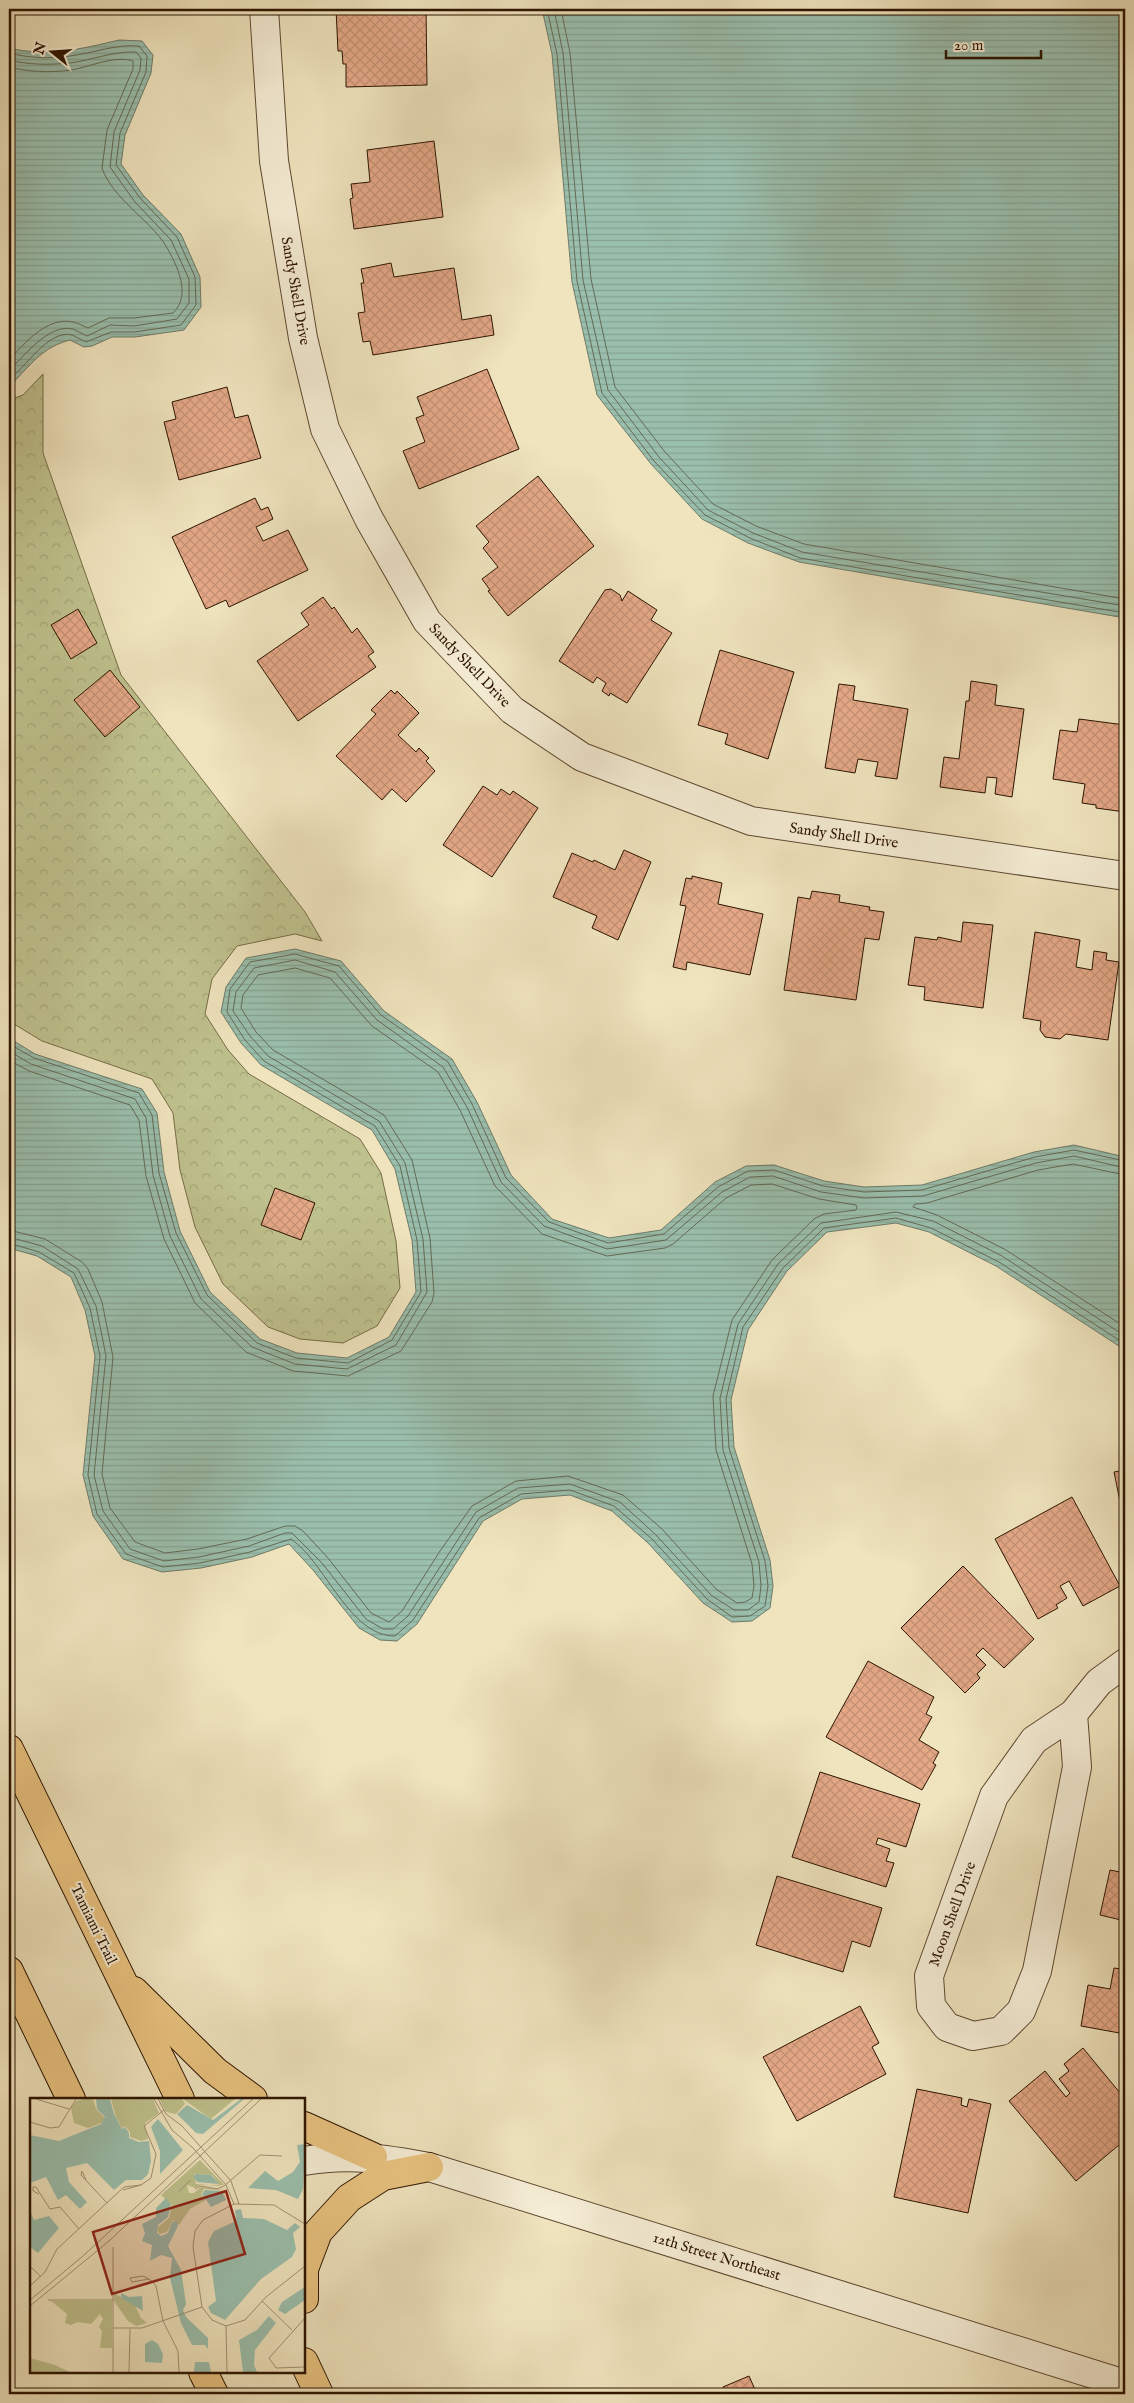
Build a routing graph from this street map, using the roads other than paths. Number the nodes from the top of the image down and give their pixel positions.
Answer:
1 (264, 9) edge
2 (1125, 876) edge
3 (1125, 1663) edge
4 (1073, 1714) junction
5 (9, 1749) edge
6 (9, 1971) edge
7 (119, 1976) junction
8 (71, 2098) edge
9 (180, 2098) edge
10 (252, 2098) edge
11 (305, 2126) edge
12 (373, 2156) junction
13 (305, 2161) edge
14 (429, 2167) junction
15 (305, 2266) edge
16 (305, 2364) edge
17 (204, 2373) edge
18 (1125, 2384) edge
19 (214, 2394) edge
20 (319, 2394) edge

1 - 2 street, Sandy Shell Drive
3 - 4 street, Moon Shell Drive
4 - 4 street, Moon Shell Drive
5 - 7 main road, Tamiami Trail
6 - 8 main road
7 - 9 main road, Tamiami Trail
7 - 10 main road
11 - 12 main road
12 - 13 street, 12th Street Northeast
12 - 14 street, 12th Street Northeast
14 - 15 main road
14 - 18 street, 12th Street Northeast
16 - 20 main road
17 - 19 main road

